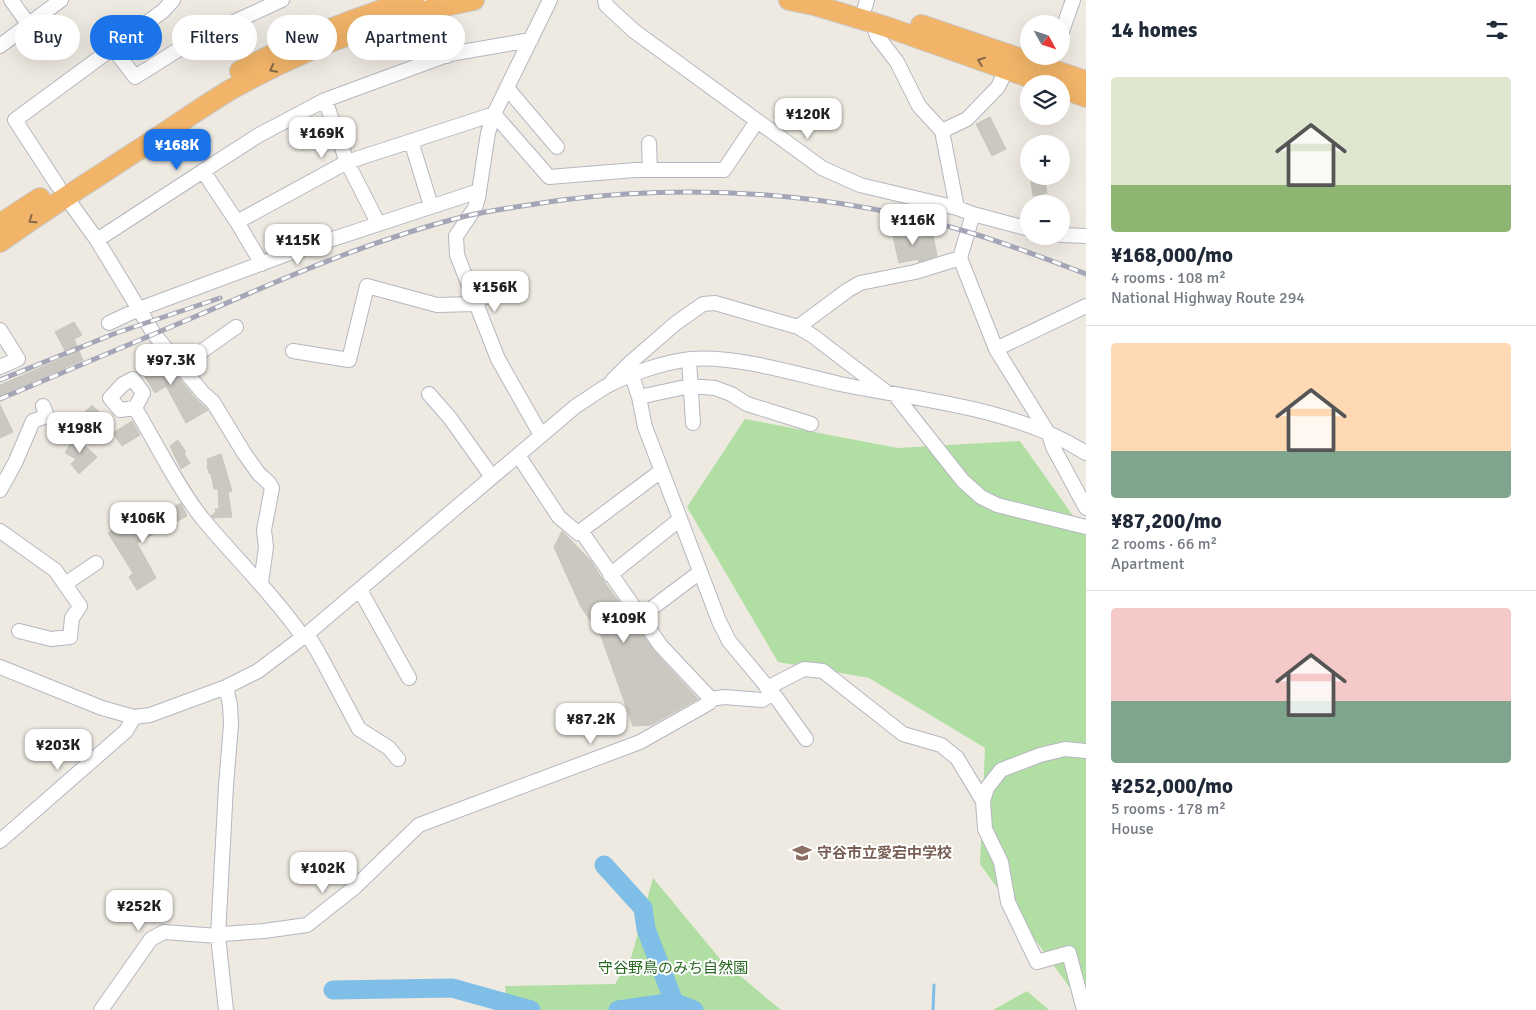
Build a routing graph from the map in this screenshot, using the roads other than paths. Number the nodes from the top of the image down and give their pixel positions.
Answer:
1 (11, 0) edge
2 (61, 0) edge
3 (173, 0) edge
4 (282, 0) edge
5 (413, 0) edge
6 (474, 0) edge
7 (550, 0) edge
8 (605, 0) edge
9 (789, 0) edge
10 (843, 0) edge
11 (1069, 1) edge
12 (432, 5) edge
13 (868, 10) edge
14 (21, 15) edge
15 (43, 15) edge
16 (158, 15) edge
17 (1066, 15) edge
18 (15, 36) edge
19 (531, 40) junction
20 (0, 46) edge
21 (465, 53) edge
22 (97, 60) edge
23 (122, 60) edge
24 (162, 60) edge
25 (162, 60) edge
26 (436, 60) edge
27 (1006, 70) junction
28 (1044, 75) edge
29 (1048, 75) edge
30 (1070, 79) edge
31 (1086, 81) edge
32 (1070, 87) edge
33 (507, 88) junction
34 (1086, 97) edge
35 (325, 100) junction
36 (494, 114) junction
37 (757, 122) junction
38 (942, 131) junction
39 (411, 141) junction
40 (649, 143) dead end
41 (557, 147) dead end
42 (347, 162) junction
43 (650, 170) junction
44 (203, 171) junction
45 (62, 191) junction
46 (480, 191) junction
47 (431, 206) junction
48 (957, 208) junction
49 (972, 214) junction
50 (237, 222) junction
51 (378, 223) junction
52 (0, 224) edge
53 (1020, 227) edge
54 (1070, 235) edge
55 (1086, 236) edge
56 (97, 240) junction
57 (0, 242) edge
58 (960, 258) junction
59 (262, 264) junction
60 (520, 285) dead end
61 (475, 302) junction
62 (1086, 306) edge
63 (139, 309) junction
64 (109, 323) dead end
65 (798, 327) junction
66 (236, 328) dead end
67 (0, 330) edge
68 (996, 349) junction
69 (293, 351) dead end
70 (689, 360) junction
71 (181, 366) junction
72 (0, 367) edge
73 (632, 376) junction
74 (690, 386) junction
75 (606, 387) junction
76 (428, 394) dead end
77 (892, 395) junction
78 (639, 397) junction
79 (43, 406) dead end
80 (135, 408) dead end
81 (693, 423) dead end
82 (811, 424) dead end
83 (1049, 434) junction
84 (541, 436) junction
85 (1086, 453) edge
86 (518, 455) junction
87 (661, 471) junction
88 (492, 477) junction
89 (0, 490) edge
90 (1086, 508) edge
91 (679, 520) junction
92 (1086, 527) edge
93 (0, 531) edge
94 (581, 531) junction
95 (96, 563) dead end
96 (700, 572) junction
97 (610, 575) junction
98 (65, 584) junction
99 (261, 584) junction
100 (360, 590) junction
101 (640, 617) junction
102 (19, 631) dead end
103 (305, 635) junction
104 (0, 667) edge
105 (409, 678) dead end
106 (226, 687) junction
107 (769, 691) junction
108 (711, 699) junction
109 (134, 717) junction
110 (806, 739) dead end
111 (1086, 751) edge
112 (398, 759) dead end
113 (983, 801) junction
114 (0, 840) edge
115 (218, 936) junction
116 (101, 1010) edge
117 (226, 1010) edge
118 (1084, 1010) edge

1 - 14 street
2 - 15 street
3 - 16 street
4 - 24 street
5 - 45 highway
6 - 12 highway
7 - 19 street
8 - 37 street
9 - 13 highway
10 - 13 highway
11 - 17 street
12 -> 45 highway
27 -> 13 highway
13 - 29 highway
13 - 38 street
18 - 20 street
19 - 21 street
19 - 33 street
22 - 45 street
23 - 25 street
26 - 35 street
27 - 28 highway
27 - 38 street
30 - 31 highway
32 - 34 highway
33 - 36 street
33 - 41 street
35 - 42 street
35 - 44 street
36 - 39 street
36 - 43 street
36 - 46 street
37 - 43 street
37 - 48 street
38 - 48 street
39 - 42 street
39 - 47 street
40 - 43 street
42 - 50 street
42 - 51 street
44 - 50 street
44 - 56 street
45 - 52 highway
45 - 56 street
45 -> 57 highway
46 - 47 street
46 - 61 street
47 - 51 street
48 - 49 street
49 - 53 street
49 - 58 street
50 - 59 street
51 - 59 street
54 - 55 street
56 - 63 street
58 - 65 street
58 - 68 street
59 - 63 street
60 - 61 street
61 - 69 street
61 - 84 street
62 - 68 street
63 - 64 street
63 - 71 street
65 - 75 street
65 - 77 street
66 - 71 street
67 - 72 street
68 - 83 street
70 - 73 street
70 - 74 street
70 - 77 street
71 - 99 street
73 - 75 street
73 - 78 street
74 - 78 street
74 - 81 street
74 - 82 street
75 - 84 street
76 - 88 street
77 - 83 street
77 - 92 street
78 - 87 street
79 - 89 street
80 - 99 street
83 - 85 street
83 - 90 street
84 - 86 street
86 - 88 street
86 - 94 street
87 - 91 street
87 - 94 street
88 - 100 street
91 - 96 street
91 - 97 street
93 - 98 street
94 - 97 street
95 - 98 street
96 - 101 street
96 - 107 street
97 - 101 street
98 - 102 street
99 - 103 street
100 - 103 street
100 - 105 street
101 - 108 street
103 - 106 street
103 - 112 street
104 - 109 street
106 - 109 street
106 - 115 street
107 - 108 street
107 - 110 street
107 - 113 street
108 - 115 street
109 - 114 street
111 - 113 street
113 - 118 street
115 - 116 street
115 - 117 street

